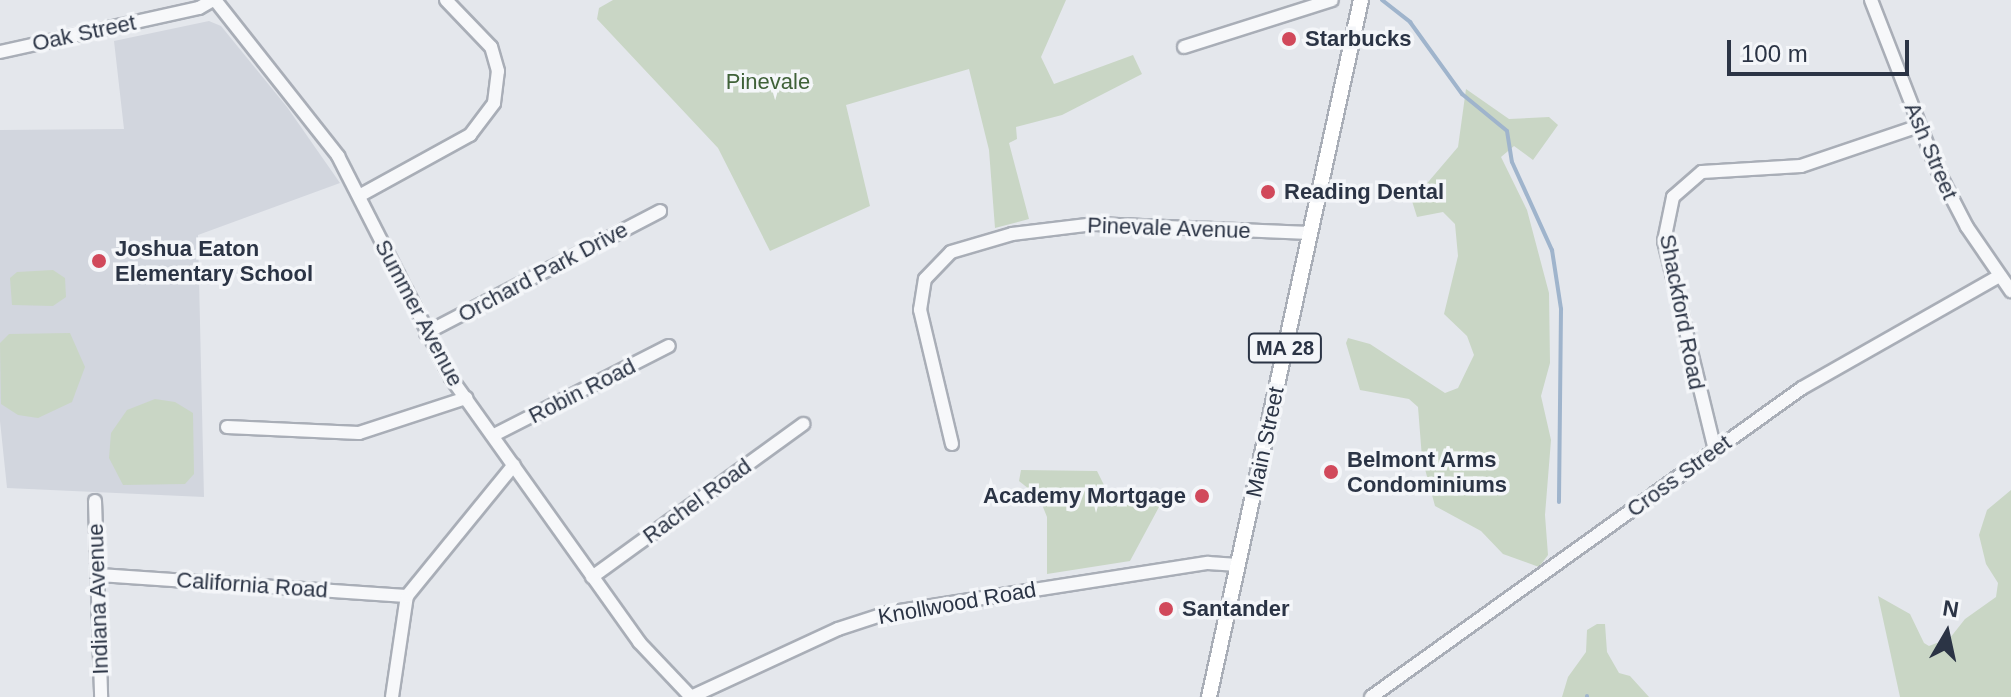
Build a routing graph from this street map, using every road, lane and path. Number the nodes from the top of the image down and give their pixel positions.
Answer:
1 (214, 0) edge
2 (446, 0) edge
3 (1332, 0) edge
4 (1361, 0) edge
5 (1871, 0) edge
6 (1184, 47) dead end
7 (0, 52) edge
8 (1919, 126) junction
9 (359, 196) junction
10 (660, 211) dead end
11 (1310, 233) junction
12 (1999, 276) junction
13 (2011, 291) edge
14 (426, 333) junction
15 (669, 346) dead end
16 (466, 398) junction
17 (803, 424) dead end
18 (227, 427) dead end
19 (494, 435) junction
20 (952, 444) dead end
21 (1715, 450) junction
22 (514, 465) junction
23 (95, 501) dead end
24 (1238, 565) junction
25 (98, 575) junction
26 (592, 577) junction
27 (407, 596) junction
28 (101, 697) edge
29 (392, 697) edge
30 (691, 697) edge
31 (1209, 697) edge
32 (1371, 697) edge

1 - 7 street, Oak Street
1 - 9 street, Summer Avenue
2 - 9 street
3 - 6 street
4 - 11 main road, Main Street / MA 28
5 - 8 street, Ash Street
8 - 12 street, Ash Street
8 - 21 street, Shackford Road
9 - 14 street, Summer Avenue
10 - 14 street, Orchard Park Drive
11 - 20 street, Pinevale Avenue
11 - 24 main road, Main Street / MA 28
12 - 13 street, Ash Street
12 - 21 street, Cross Street
14 - 16 street, Summer Avenue
15 - 19 street, Robin Road
16 - 18 street
16 - 19 street, Summer Avenue
17 - 26 street, Rachel Road
19 - 22 street, Summer Avenue
21 - 32 street, Cross Street
22 - 26 street, Summer Avenue
22 - 27 street
23 - 25 street, Indiana Avenue
24 - 30 street, Knollwood Road
24 - 31 main road, Main Street / MA 28
25 - 27 street, California Road
25 - 28 street, Indiana Avenue
26 - 30 street, Summer Avenue
27 - 29 street

